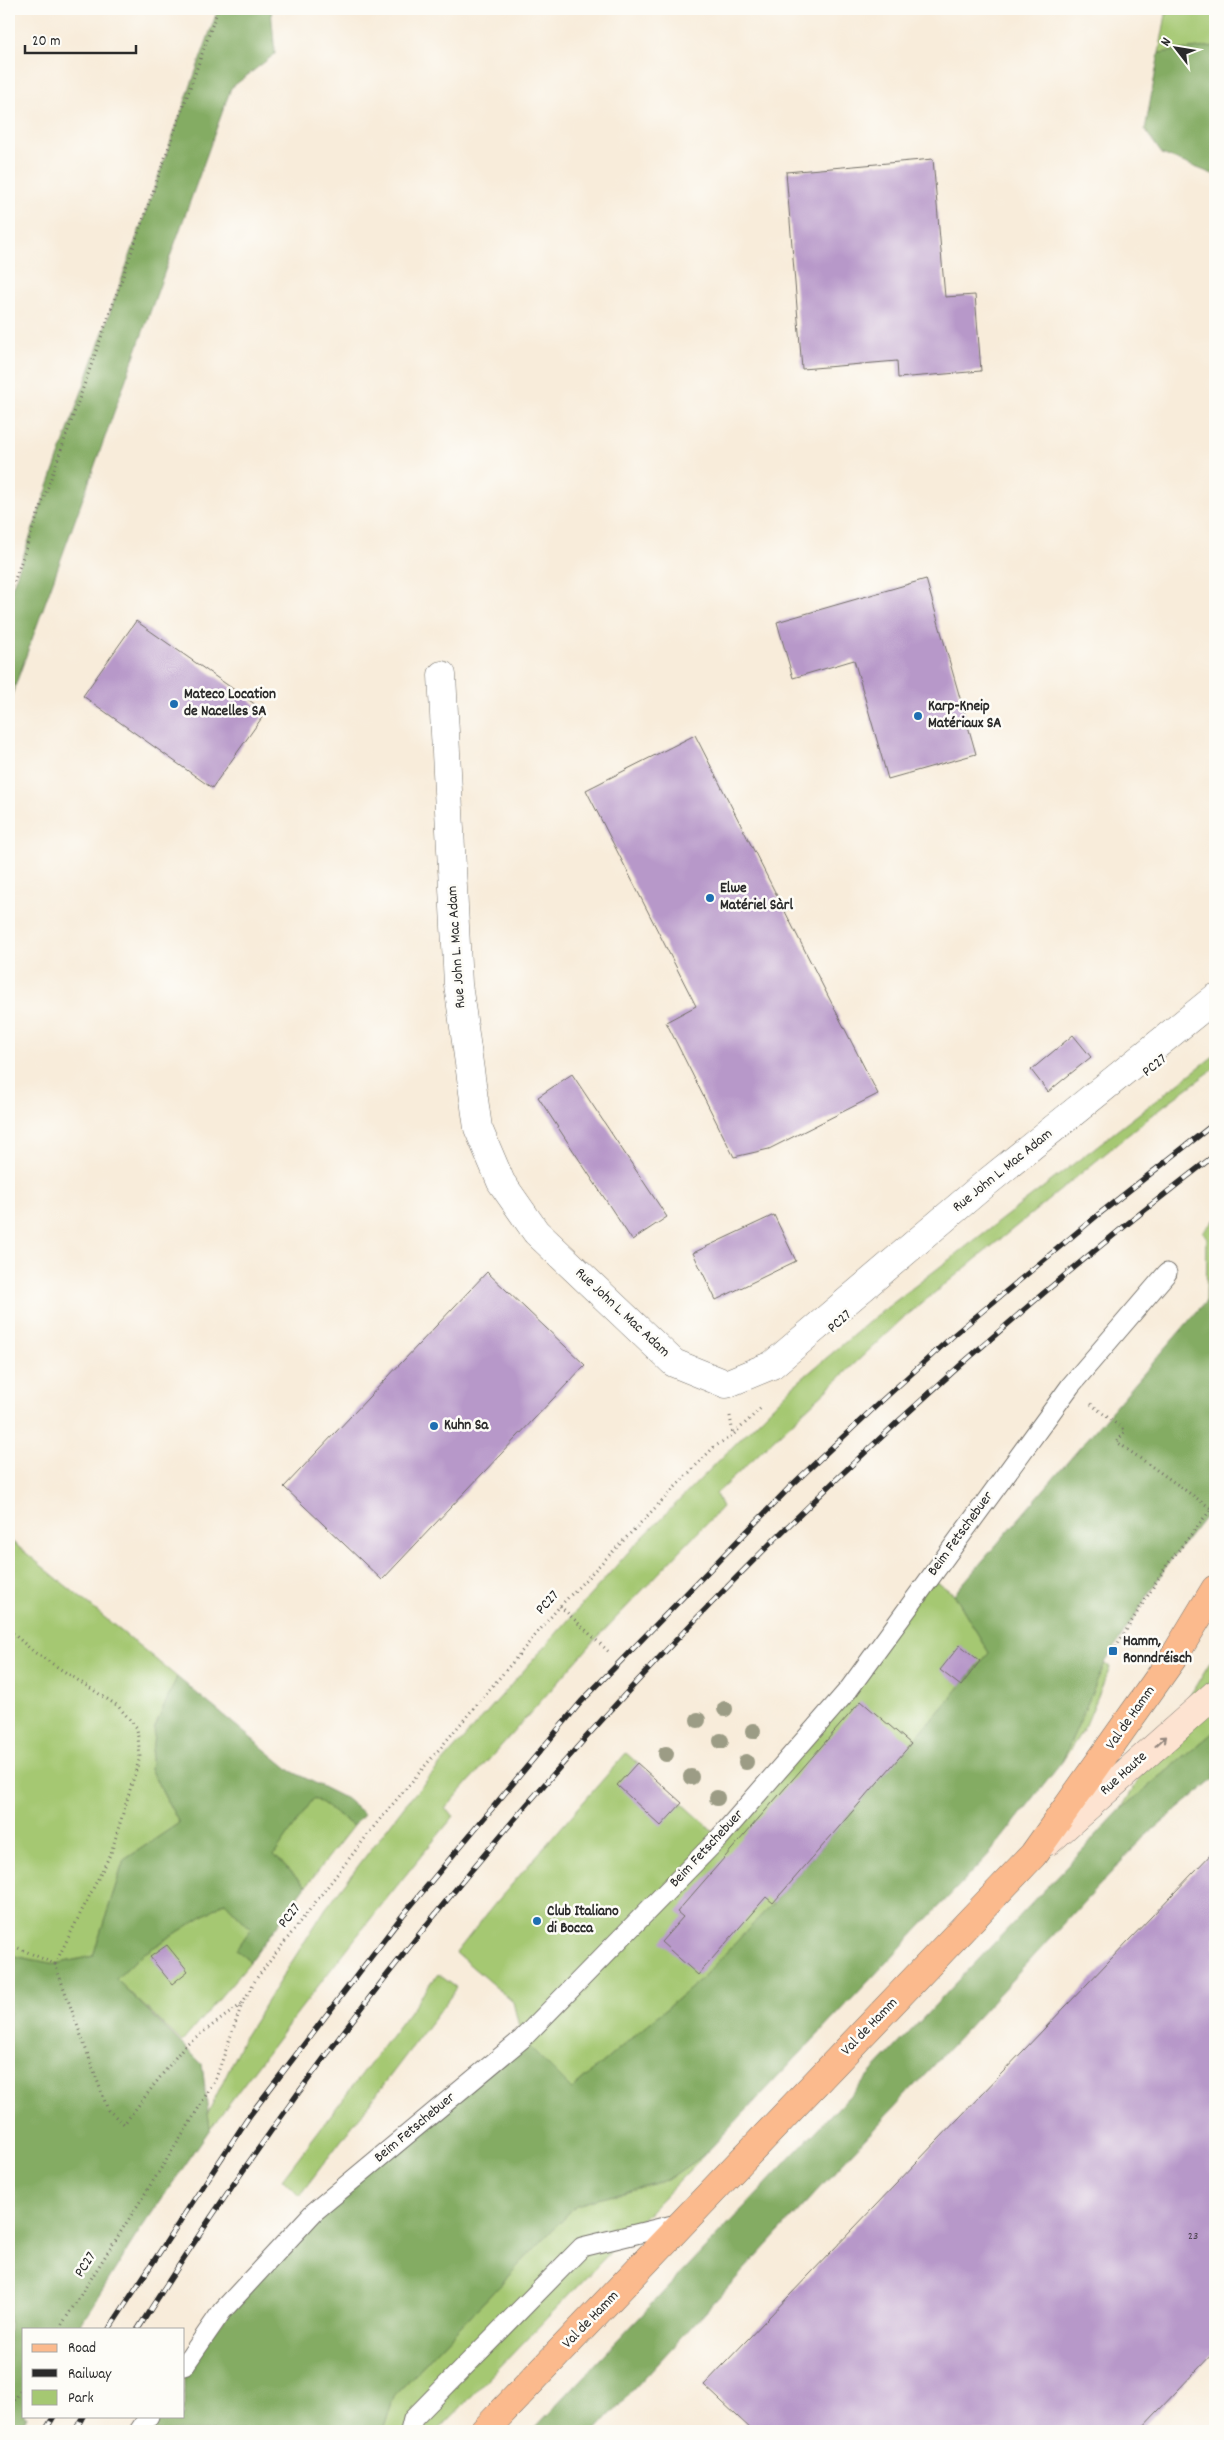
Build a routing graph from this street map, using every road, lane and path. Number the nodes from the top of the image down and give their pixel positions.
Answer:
1 (218, 9) edge
2 (9, 596) edge
3 (442, 674) dead end
4 (1215, 998) edge
5 (1167, 1273) dead end
6 (765, 1404) dead end
7 (1100, 1413) dead end
8 (1215, 1504) edge
9 (1212, 1509) junction
10 (1215, 1589) edge
11 (560, 1606) junction
12 (9, 1630) edge
13 (1113, 1651) dead end
14 (609, 1652) dead end
15 (1215, 1694) edge
16 (1033, 1855) junction
17 (9, 1944) edge
18 (55, 1964) junction
19 (242, 2004) junction
20 (684, 2222) junction
21 (60, 2328) edge
22 (185, 2365) edge
23 (22, 2388) edge
24 (9, 2409) edge
25 (148, 2418) edge
26 (139, 2431) edge
27 (410, 2431) edge
28 (484, 2431) edge

1 - 2 path
3 - 4 street, Rue John L. Mac Adam
5 - 22 lane, Beim Fetschebuer
6 - 11 path, PC27
7 - 9 path
8 - 9 path
9 - 13 path
10 - 16 main road, Val de Hamm
11 - 14 path
11 - 19 path, PC27
12 - 18 path
16 -> 15 main road, Rue Haute
16 - 20 main road, Val de Hamm
17 - 18 path
18 - 19 path
19 - 21 path, PC27
20 - 27 lane
20 - 28 main road, Val de Hamm
23 - 24 path
25 - 26 lane

